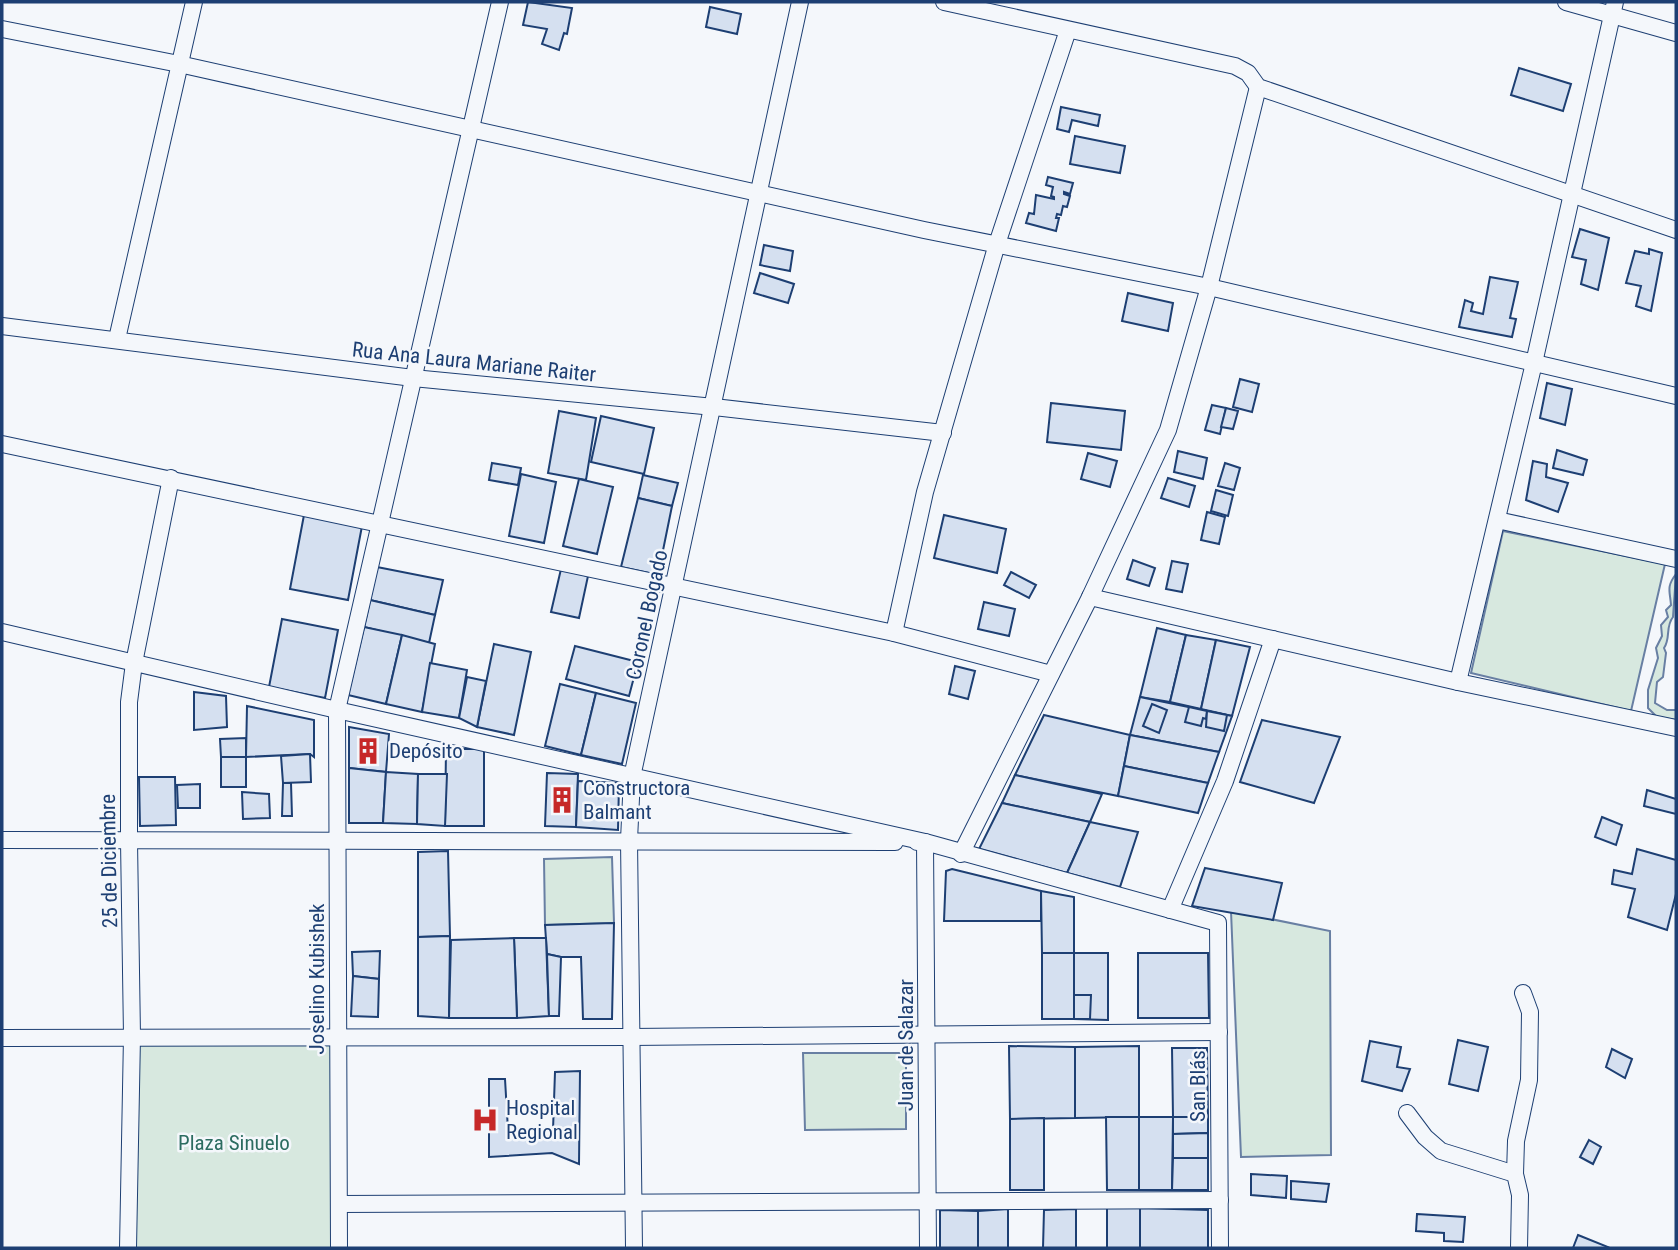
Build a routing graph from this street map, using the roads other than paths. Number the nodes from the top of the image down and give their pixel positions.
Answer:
1 (194, 2) edge
2 (500, 2) edge
3 (800, 2) edge
4 (944, 2) edge
5 (1566, 2) edge
6 (1614, 9) edge
7 (2, 29) edge
8 (1068, 30) junction
9 (1676, 33) edge
10 (179, 64) junction
11 (1258, 87) junction
12 (470, 129) junction
13 (759, 193) junction
14 (1572, 196) junction
15 (1676, 230) edge
16 (997, 244) junction
17 (1209, 287) junction
18 (2, 326) edge
19 (117, 339) junction
20 (1534, 363) junction
21 (413, 378) junction
22 (1676, 396) edge
23 (713, 407) junction
24 (943, 433) junction
25 (2, 444) edge
26 (171, 478) junction
27 (1497, 520) junction
28 (382, 523) junction
29 (1676, 554) edge
30 (675, 586) junction
31 (1090, 597) junction
32 (2, 632) edge
33 (894, 633) junction
34 (1273, 639) junction
35 (134, 663) junction
36 (1051, 674) junction
37 (1458, 682) junction
38 (337, 710) junction
39 (1676, 728) edge
40 (632, 777) junction
41 (2, 840) edge
42 (629, 840) junction
43 (129, 841) junction
44 (337, 842) junction
45 (925, 842) junction
46 (961, 853) junction
47 (1170, 910) junction
48 (1523, 993) dead end
49 (1219, 1032) junction
50 (928, 1035) junction
51 (132, 1037) junction
52 (338, 1037) junction
53 (630, 1037) junction
54 (2, 1038) edge
55 (1407, 1113) dead end
56 (1515, 1174) junction
57 (1220, 1200) junction
58 (928, 1201) junction
59 (632, 1203) junction
60 (339, 1204) junction
61 (128, 1248) edge
62 (339, 1248) edge
63 (634, 1248) edge
64 (928, 1248) edge
65 (1220, 1248) edge
66 (1519, 1248) edge

1 - 10 street
2 - 12 street, Joselino Kubishek
3 - 13 street, Coronel Bogado
4 - 8 street
5 - 6 street
6 - 9 street
6 - 14 street
7 - 10 street
8 - 11 street
8 - 16 street
10 - 12 street
10 - 19 street
11 - 14 street
11 - 17 street
12 - 13 street
12 - 21 street, Joselino Kubishek
13 - 16 street
13 - 23 street, Coronel Bogado
14 - 15 street
14 - 20 street
16 - 17 street
16 - 24 street
17 - 20 street
17 - 31 street
18 - 19 street, Rua Ana Laura Mariane Raiter
19 - 21 street, Rua Ana Laura Mariane Raiter
20 - 22 street
20 - 27 street
21 - 23 street, Rua Ana Laura Mariane Raiter
21 - 28 street, Joselino Kubishek
23 - 24 street, Rua Ana Laura Mariane Raiter
23 - 30 street, Coronel Bogado
24 - 33 street
25 - 26 street
26 - 28 street
26 - 35 street, 25 de Diciembre
27 - 29 street
27 - 37 street
28 - 30 street
28 - 38 street, Joselino Kubishek
30 - 33 street
30 - 40 street, Coronel Bogado
31 - 34 street
31 - 36 street
32 - 35 street
33 - 36 street
34 - 37 street
34 - 47 street
35 - 38 street
35 - 43 street, 25 de Diciembre
36 - 46 street
37 - 39 street
38 - 40 street
38 - 44 street, Joselino Kubishek
40 - 42 street, Coronel Bogado
40 - 45 street
41 - 43 street
42 - 44 street
42 - 45 street
42 - 53 street, Coronel Bogado
43 - 44 street
43 - 51 street, 25 de Diciembre
44 - 52 street, Joselino Kubishek
45 - 46 street
45 - 50 street, Juan de Salazar
46 - 47 street
47 - 49 street, San Blás
48 - 56 street
49 - 50 street
49 - 57 street, San Blás
50 - 53 street
50 - 58 street, Juan de Salazar
51 - 52 street
51 - 54 street
51 - 61 street, 25 de Diciembre
52 - 53 street
52 - 60 street, Joselino Kubishek
53 - 59 street, Coronel Bogado
55 - 56 street
56 - 66 street
57 - 58 street
57 - 65 street, San Blás
58 - 59 street
58 - 64 street, Juan de Salazar
59 - 60 street
59 - 63 street, Coronel Bogado
60 - 62 street, Joselino Kubishek

